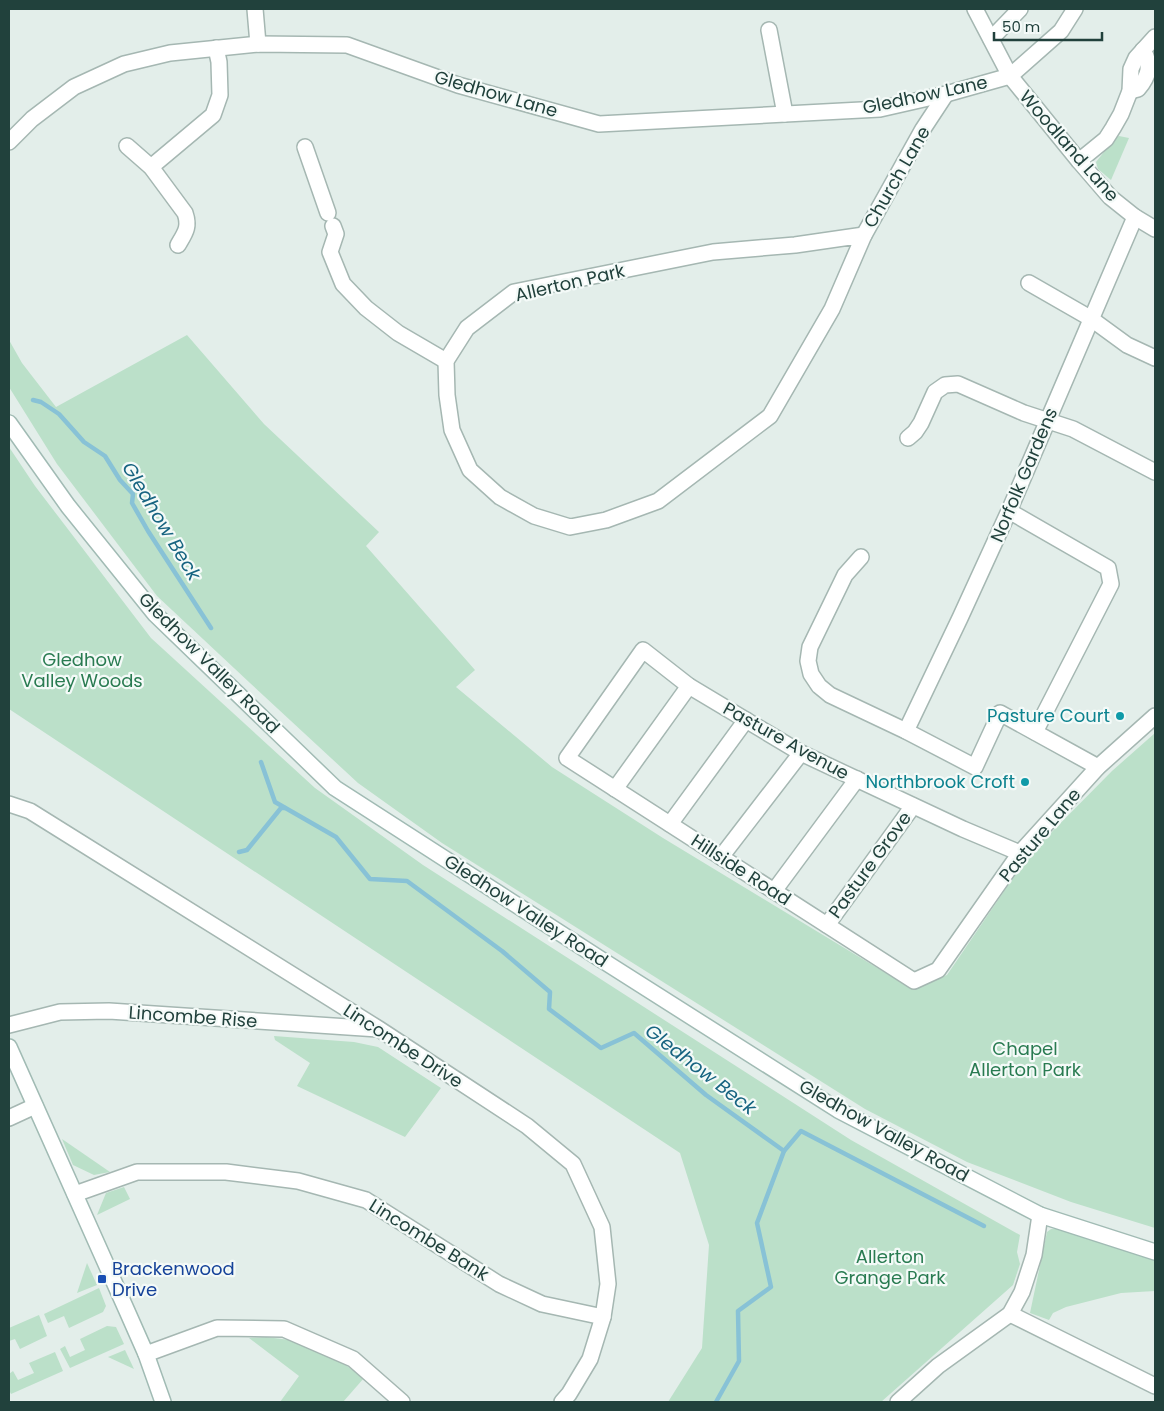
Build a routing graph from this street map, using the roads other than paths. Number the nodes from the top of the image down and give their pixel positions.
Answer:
1 (255, 9) edge
2 (975, 9) edge
3 (1020, 9) edge
4 (1075, 9) edge
5 (769, 30) dead end
6 (1155, 37) edge
7 (991, 39) junction
8 (258, 44) junction
9 (216, 48) junction
10 (1010, 76) junction
11 (946, 94) junction
12 (785, 114) junction
13 (9, 142) edge
14 (127, 146) dead end
15 (304, 147) dead end
16 (1079, 161) junction
17 (151, 167) junction
18 (1135, 216) junction
19 (1155, 229) edge
20 (864, 235) junction
21 (178, 245) dead end
22 (1028, 283) dead end
23 (1090, 318) junction
24 (1155, 358) edge
25 (446, 361) junction
26 (1048, 420) junction
27 (9, 423) edge
28 (908, 438) dead end
29 (1155, 472) edge
30 (1009, 512) junction
31 (861, 557) dead end
32 (689, 686) junction
33 (1155, 716) edge
34 (746, 720) junction
35 (906, 731) junction
36 (1035, 732) junction
37 (800, 752) junction
38 (568, 758) joint
39 (1098, 767) junction
40 (856, 779) junction
41 (616, 789) junction
42 (9, 804) edge
43 (913, 806) junction
44 (670, 824) junction
45 (1020, 853) junction
46 (721, 857) junction
47 (774, 891) junction
48 (827, 925) junction
49 (914, 981) joint
50 (9, 1025) edge
51 (379, 1029) junction
52 (9, 1047) edge
53 (35, 1106) junction
54 (9, 1118) edge
55 (75, 1194) junction
56 (1040, 1215) junction
57 (1155, 1252) edge
58 (1010, 1314) junction
59 (603, 1317) junction
60 (146, 1354) junction
61 (1155, 1386) edge
62 (163, 1402) edge
63 (402, 1402) edge
64 (562, 1402) edge
65 (898, 1402) edge

1 - 8 street
2 - 7 street, Woodland Lane
3 - 7 street
4 - 10 street
5 - 12 street
6 - 16 street
7 - 10 street, Woodland Lane
8 - 9 street, Gledhow Lane
8 - 12 street, Gledhow Lane
9 - 13 street, Gledhow Lane
9 - 17 street
10 - 11 street, Gledhow Lane
10 - 16 street, Woodland Lane
11 - 12 street, Gledhow Lane
11 - 20 street, Church Lane
14 - 17 street
15 - 25 street
16 - 18 street, Woodland Lane
17 - 21 street
18 - 19 street, Woodland Lane
18 - 23 street, Norfolk Gardens
20 - 25 street, Allerton Park
20 - 25 street
22 - 23 street
23 - 24 street
23 - 26 street, Norfolk Gardens
26 - 28 street
26 - 29 street
26 - 30 street, Norfolk Gardens
27 - 56 street, Gledhow Valley Road
30 - 35 street, Norfolk Gardens
30 - 36 street
31 - 35 street
32 - 34 street, Pasture Avenue
32 - 38 street, Pasture Avenue
32 - 41 street
33 - 39 street, Pasture Lane
34 - 37 street, Pasture Avenue
34 - 44 street
35 - 36 street
36 - 39 street
37 - 40 street, Pasture Avenue
37 - 46 street
38 - 41 street, Hillside Road
39 - 45 street, Pasture Lane
40 - 43 street, Pasture Avenue
40 - 47 street
41 - 44 street, Hillside Road
42 - 51 street, Lincombe Drive
43 - 45 street, Pasture Avenue
43 - 48 street, Pasture Grove
44 - 46 street, Hillside Road
45 - 49 street, Pasture Lane
46 - 47 street, Hillside Road
47 - 48 street, Hillside Road
48 - 49 street, Hillside Road
50 - 51 street, Lincombe Rise
51 - 59 street, Lincombe Drive
52 - 53 street
53 - 54 street
53 - 55 street
55 - 59 street, Lincombe Bank
55 - 60 street
56 - 57 street, Gledhow Valley Road
56 - 58 street
58 - 61 street
58 - 65 street
59 - 64 street, Lincombe Drive
60 - 62 street
60 - 63 street

